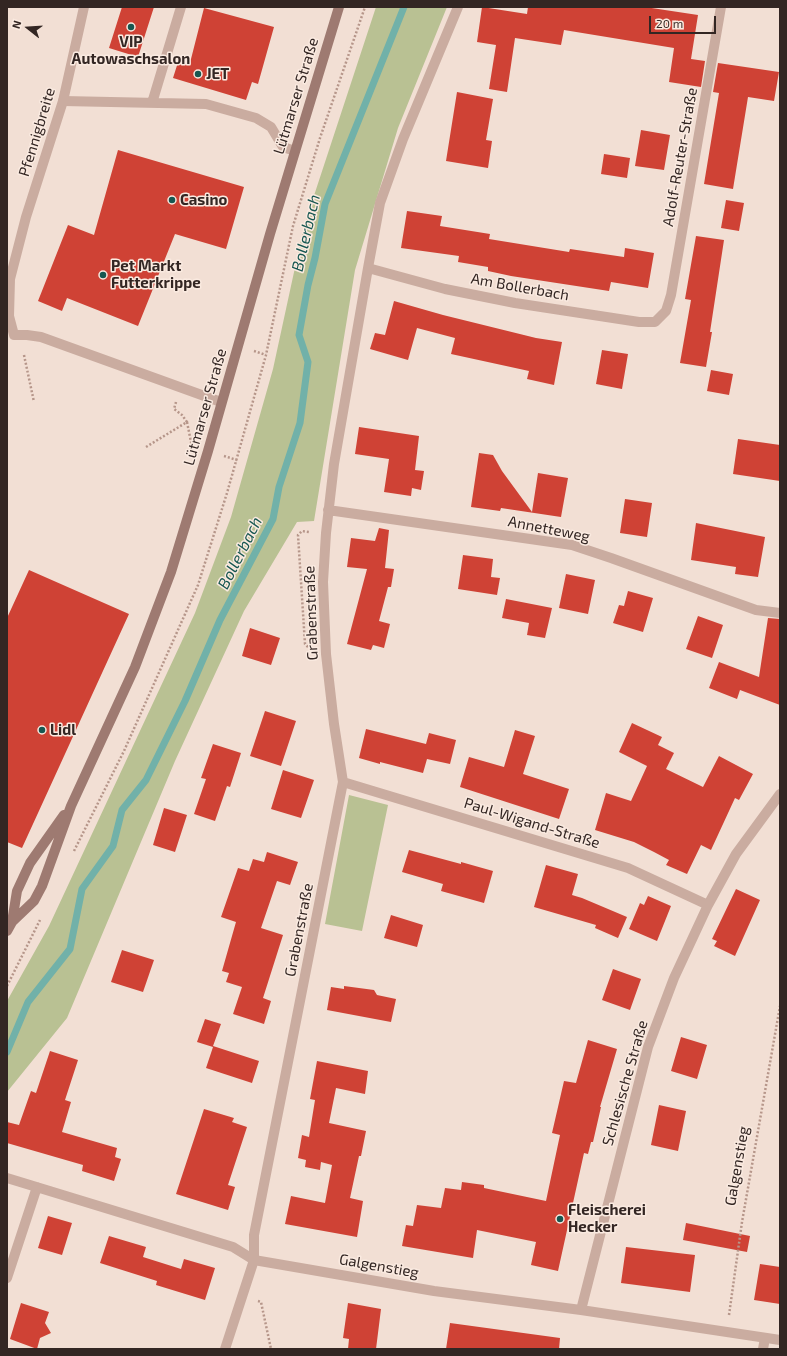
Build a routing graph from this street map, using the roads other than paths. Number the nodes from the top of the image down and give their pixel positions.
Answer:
1 (84, 7) edge
2 (181, 7) edge
3 (339, 7) edge
4 (458, 7) edge
5 (721, 7) edge
6 (63, 101) junction
7 (152, 103) junction
8 (295, 151) junction
9 (368, 268) junction
10 (666, 311) joint
11 (11, 337) edge
12 (221, 402) junction
13 (328, 510) junction
14 (780, 613) edge
15 (343, 782) junction
16 (780, 794) edge
17 (71, 806) junction
18 (708, 905) junction
19 (9, 927) edge
20 (7, 1178) edge
21 (37, 1187) junction
22 (254, 1260) junction
23 (7, 1278) edge
24 (581, 1310) junction
25 (765, 1338) junction
26 (780, 1340) edge
27 (225, 1349) edge
28 (763, 1349) edge

1 - 6 street, Pfennigbreite
2 - 7 street
3 - 8 main road, Lütmarser Straße
4 - 9 street
5 - 10 street, Adolf-Reuter-Straße
6 - 7 street
6 - 11 street, Pfennigbreite
7 - 8 street
8 - 12 main road, Lütmarser Straße
9 - 10 street, Am Bollerbach
9 - 13 street
11 - 12 street, Pfennigbreite
12 - 17 main road, Lütmarser Straße
13 - 14 street, Annetteweg
13 - 15 street, Grabenstraße
15 - 18 street, Paul-Wigand-Straße
15 - 22 street, Grabenstraße
16 - 18 street, Schlesische Straße
17 - 19 main road, Lütmarser Straße
17 - 19 main road, Lütmarser Straße
18 - 24 street, Schlesische Straße
20 - 21 street, Galgenstieg
21 - 22 street, Galgenstieg
21 - 23 street
22 - 24 street, Galgenstieg
22 - 27 street, Grabenstraße
24 - 25 street, Galgenstieg
25 - 26 street, Galgenstieg
25 - 28 street

